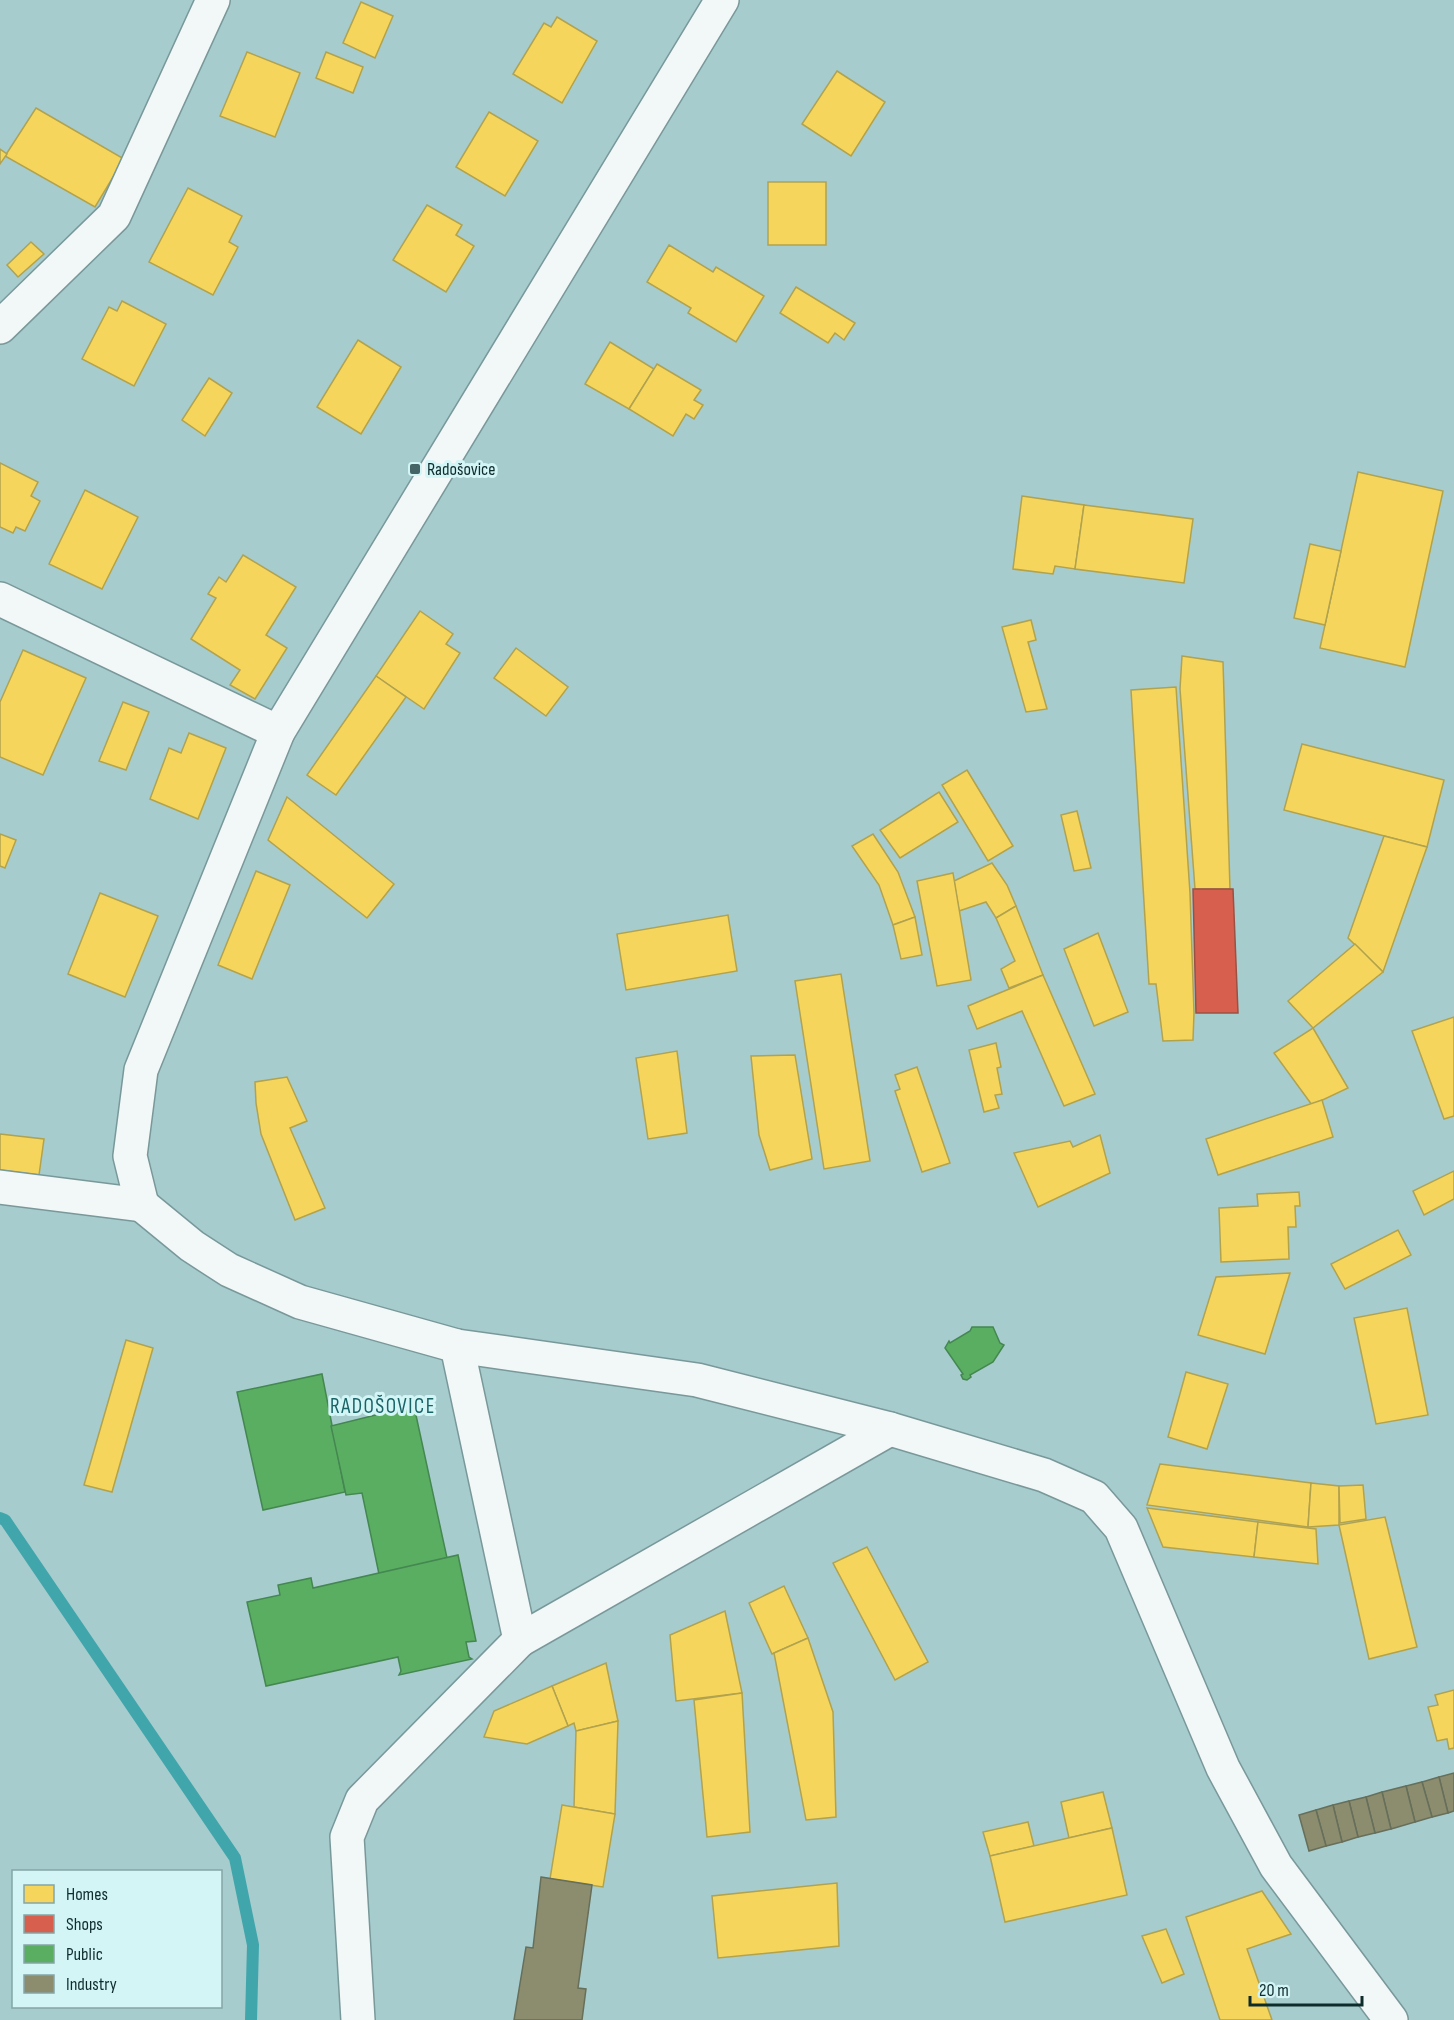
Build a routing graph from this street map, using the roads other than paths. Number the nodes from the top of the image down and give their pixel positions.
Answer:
1 (213, 0) edge
2 (722, 0) edge
3 (0, 327) edge
4 (0, 599) edge
5 (278, 732) junction
6 (0, 1186) edge
7 (142, 1205) junction
8 (457, 1346) junction
9 (890, 1429) junction
10 (520, 1640) junction
11 (358, 2020) edge
12 (1391, 2020) edge

1 - 3 street
2 - 5 street
4 - 5 street
5 - 7 street
6 - 7 street
7 - 8 street
8 - 9 street
8 - 10 street
9 - 10 street
9 - 12 street
10 - 11 street

